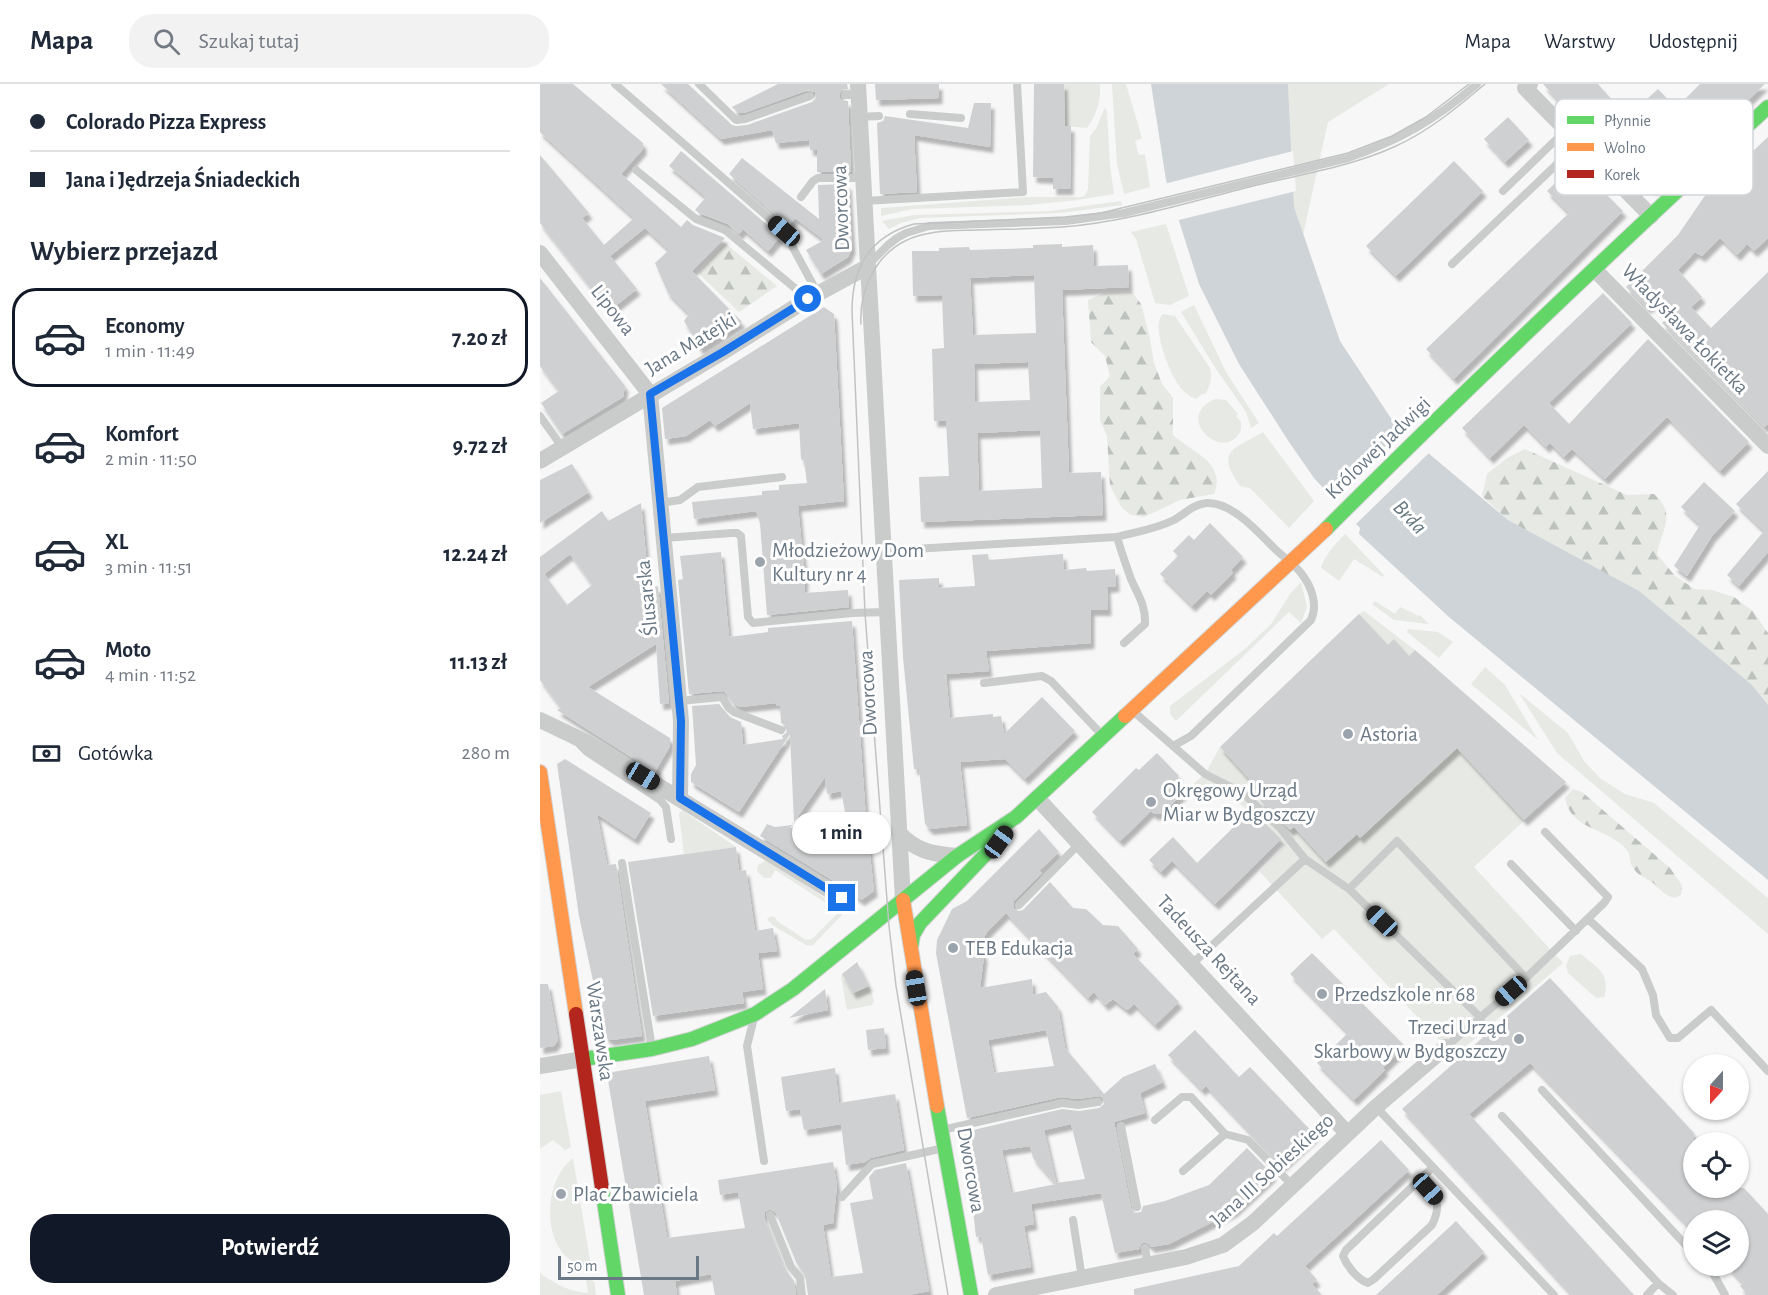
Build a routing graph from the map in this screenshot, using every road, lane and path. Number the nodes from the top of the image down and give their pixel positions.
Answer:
1 (615, 84) edge
2 (699, 84) edge
3 (1017, 84) edge
4 (1477, 84) edge
5 (1526, 85) edge
6 (854, 91) edge
7 (810, 96) dead end
8 (1768, 107) edge
9 (910, 114) dead end
10 (879, 116) dead end
11 (860, 117) junction
12 (961, 118) dead end
13 (1555, 118) edge
14 (1753, 121) edge
15 (1555, 141) edge
16 (1555, 165) edge
17 (636, 170) dead end
18 (863, 177) junction
19 (1503, 191) dead end
20 (1631, 195) edge
21 (1674, 195) edge
22 (801, 197) dead end
23 (864, 201) junction
24 (1651, 216) junction
25 (542, 259) edge
26 (1452, 264) dead end
27 (867, 267) junction
28 (1595, 270) junction
29 (813, 296) junction
30 (650, 394) junction
31 (540, 416) edge
32 (1768, 446) edge
33 (562, 447) junction
34 (540, 461) edge
35 (782, 477) dead end
36 (659, 503) junction
37 (1117, 537) junction
38 (664, 538) junction
39 (883, 549) junction
40 (1290, 562) junction
41 (886, 612) junction
42 (1124, 643) dead end
43 (984, 683) dead end
44 (680, 701) junction
45 (1132, 710) junction
46 (540, 720) edge
47 (781, 730) dead end
48 (569, 734) junction
49 (1103, 737) junction
50 (1173, 746) junction
51 (540, 772) edge
52 (680, 798) junction
53 (1037, 798) junction
54 (1016, 817) junction
55 (544, 824) edge
56 (898, 832) junction
57 (1545, 832) dead end
58 (671, 838) dead end
59 (1080, 843) junction
60 (957, 856) junction
61 (1305, 859) junction
62 (622, 863) dead end
63 (1511, 864) dead end
64 (1349, 889) junction
65 (842, 898) dead end
66 (903, 900) junction
67 (1018, 905) dead end
68 (1588, 919) junction
69 (1576, 931) junction
70 (910, 950) junction
71 (1192, 964) junction
72 (1526, 978) junction
73 (755, 1014) junction
74 (1481, 1018) junction
75 (1446, 1047) joint
76 (652, 1049) junction
77 (583, 1059) junction
78 (540, 1066) edge
79 (1768, 1071) edge
80 (1542, 1090) dead end
81 (1098, 1102) dead end
82 (1376, 1107) junction
83 (1502, 1116) dead end
84 (1155, 1120) dead end
85 (1121, 1126) dead end
86 (941, 1130) junction
87 (1347, 1133) junction
88 (1225, 1134) junction
89 (945, 1148) junction
90 (764, 1161) dead end
91 (1433, 1167) junction
92 (1183, 1171) dead end
93 (1420, 1180) junction
94 (1292, 1185) junction
95 (842, 1197) dead end
96 (1137, 1207) dead end
97 (770, 1215) dead end
98 (1073, 1220) dead end
99 (1683, 1242) edge
100 (1145, 1248) dead end
101 (1148, 1265) junction
102 (1715, 1276) edge
103 (1082, 1278) junction
104 (1658, 1283) junction
105 (1039, 1291) edge
106 (618, 1295) edge
107 (802, 1295) edge
108 (971, 1295) edge
109 (996, 1295) edge
110 (1554, 1295) edge
111 (1647, 1295) edge
112 (1673, 1295) edge
113 (1725, 1295) edge

1 - 29 lane
2 - 7 lane
3 - 23 lane
4 - 27 lane
5 - 13 street
6 - 11 street, Dworcowa
8 - 14 street, Królowej Jadwigi
9 - 12 lane
10 - 11 lane
11 - 18 street, Dworcowa
15 - 19 lane
16 - 26 lane
17 - 29 lane
18 - 22 lane
18 - 23 street, Dworcowa
20 - 24 street
21 - 24 street, Królowej Jadwigi
23 - 27 street, Dworcowa
24 - 28 street, Królowej Jadwigi
25 - 30 street, Lipowa
27 - 29 street, Jana Matejki
27 - 39 street, Dworcowa
28 - 32 street, Władysława Łokietka
28 - 40 street, Królowej Jadwigi
29 - 30 street, Jana Matejki
30 - 33 street, Jana Matejki
30 - 36 street, Ślusarska
31 - 33 lane
33 - 34 street, Jana Matejki
35 - 36 lane
36 - 38 street, Ślusarska
37 - 39 lane
37 - 40 lane
37 - 42 lane
38 - 41 lane
38 - 44 street, Ślusarska
39 - 41 street, Dworcowa
40 - 45 street, Królowej Jadwigi
40 - 50 lane
41 - 56 street, Dworcowa
43 - 49 lane
44 - 47 lane
44 - 52 street, Ślusarska
45 - 49 street, Królowej Jadwigi
45 - 50 lane
46 - 48 street
48 - 52 street
48 - 58 lane
49 - 53 street, Królowej Jadwigi
50 - 61 lane
51 - 55 street, Warszawska
52 - 65 street
53 - 54 street, Królowej Jadwigi
53 - 59 street, Tadeusza Rejtana
54 - 60 street, Królowej Jadwigi
54 - 70 street, Królowej Jadwigi
55 - 77 street, Warszawska
56 - 60 street
56 - 66 street, Dworcowa
57 - 68 lane
59 - 67 lane
59 - 71 street, Tadeusza Rejtana
60 - 66 street, Królowej Jadwigi
61 - 64 lane
61 - 71 lane
62 - 76 lane
63 - 69 lane
64 - 72 lane
64 - 74 lane
66 - 70 street, Dworcowa
66 - 73 street, Królowej Jadwigi
68 - 69 lane
68 - 79 lane
69 - 72 lane
70 - 86 street, Dworcowa
71 - 87 street, Tadeusza Rejtana
72 - 74 lane
73 - 76 street, Królowej Jadwigi
73 - 90 lane
74 - 75 lane
75 - 82 street, Jana III Sobieskiego
76 - 77 street, Królowej Jadwigi
77 - 78 street
77 - 106 street, Warszawska
80 - 99 lane
81 - 86 lane
82 - 87 street, Jana III Sobieskiego
82 - 91 lane
83 - 104 lane
84 - 88 lane
85 - 96 lane
86 - 89 street, Dworcowa
87 - 94 street, Jana III Sobieskiego
88 - 92 lane
88 - 94 lane
89 - 95 lane
89 - 108 street, Dworcowa
91 - 93 lane
91 - 110 lane
93 - 93 lane
94 - 101 street, Jana III Sobieskiego
97 - 107 lane
98 - 103 lane
100 - 101 lane
101 - 103 street, Jana III Sobieskiego
102 - 113 lane
103 - 105 street, Jana III Sobieskiego
104 - 111 lane
104 - 112 lane
105 - 109 street, Jana III Sobieskiego

